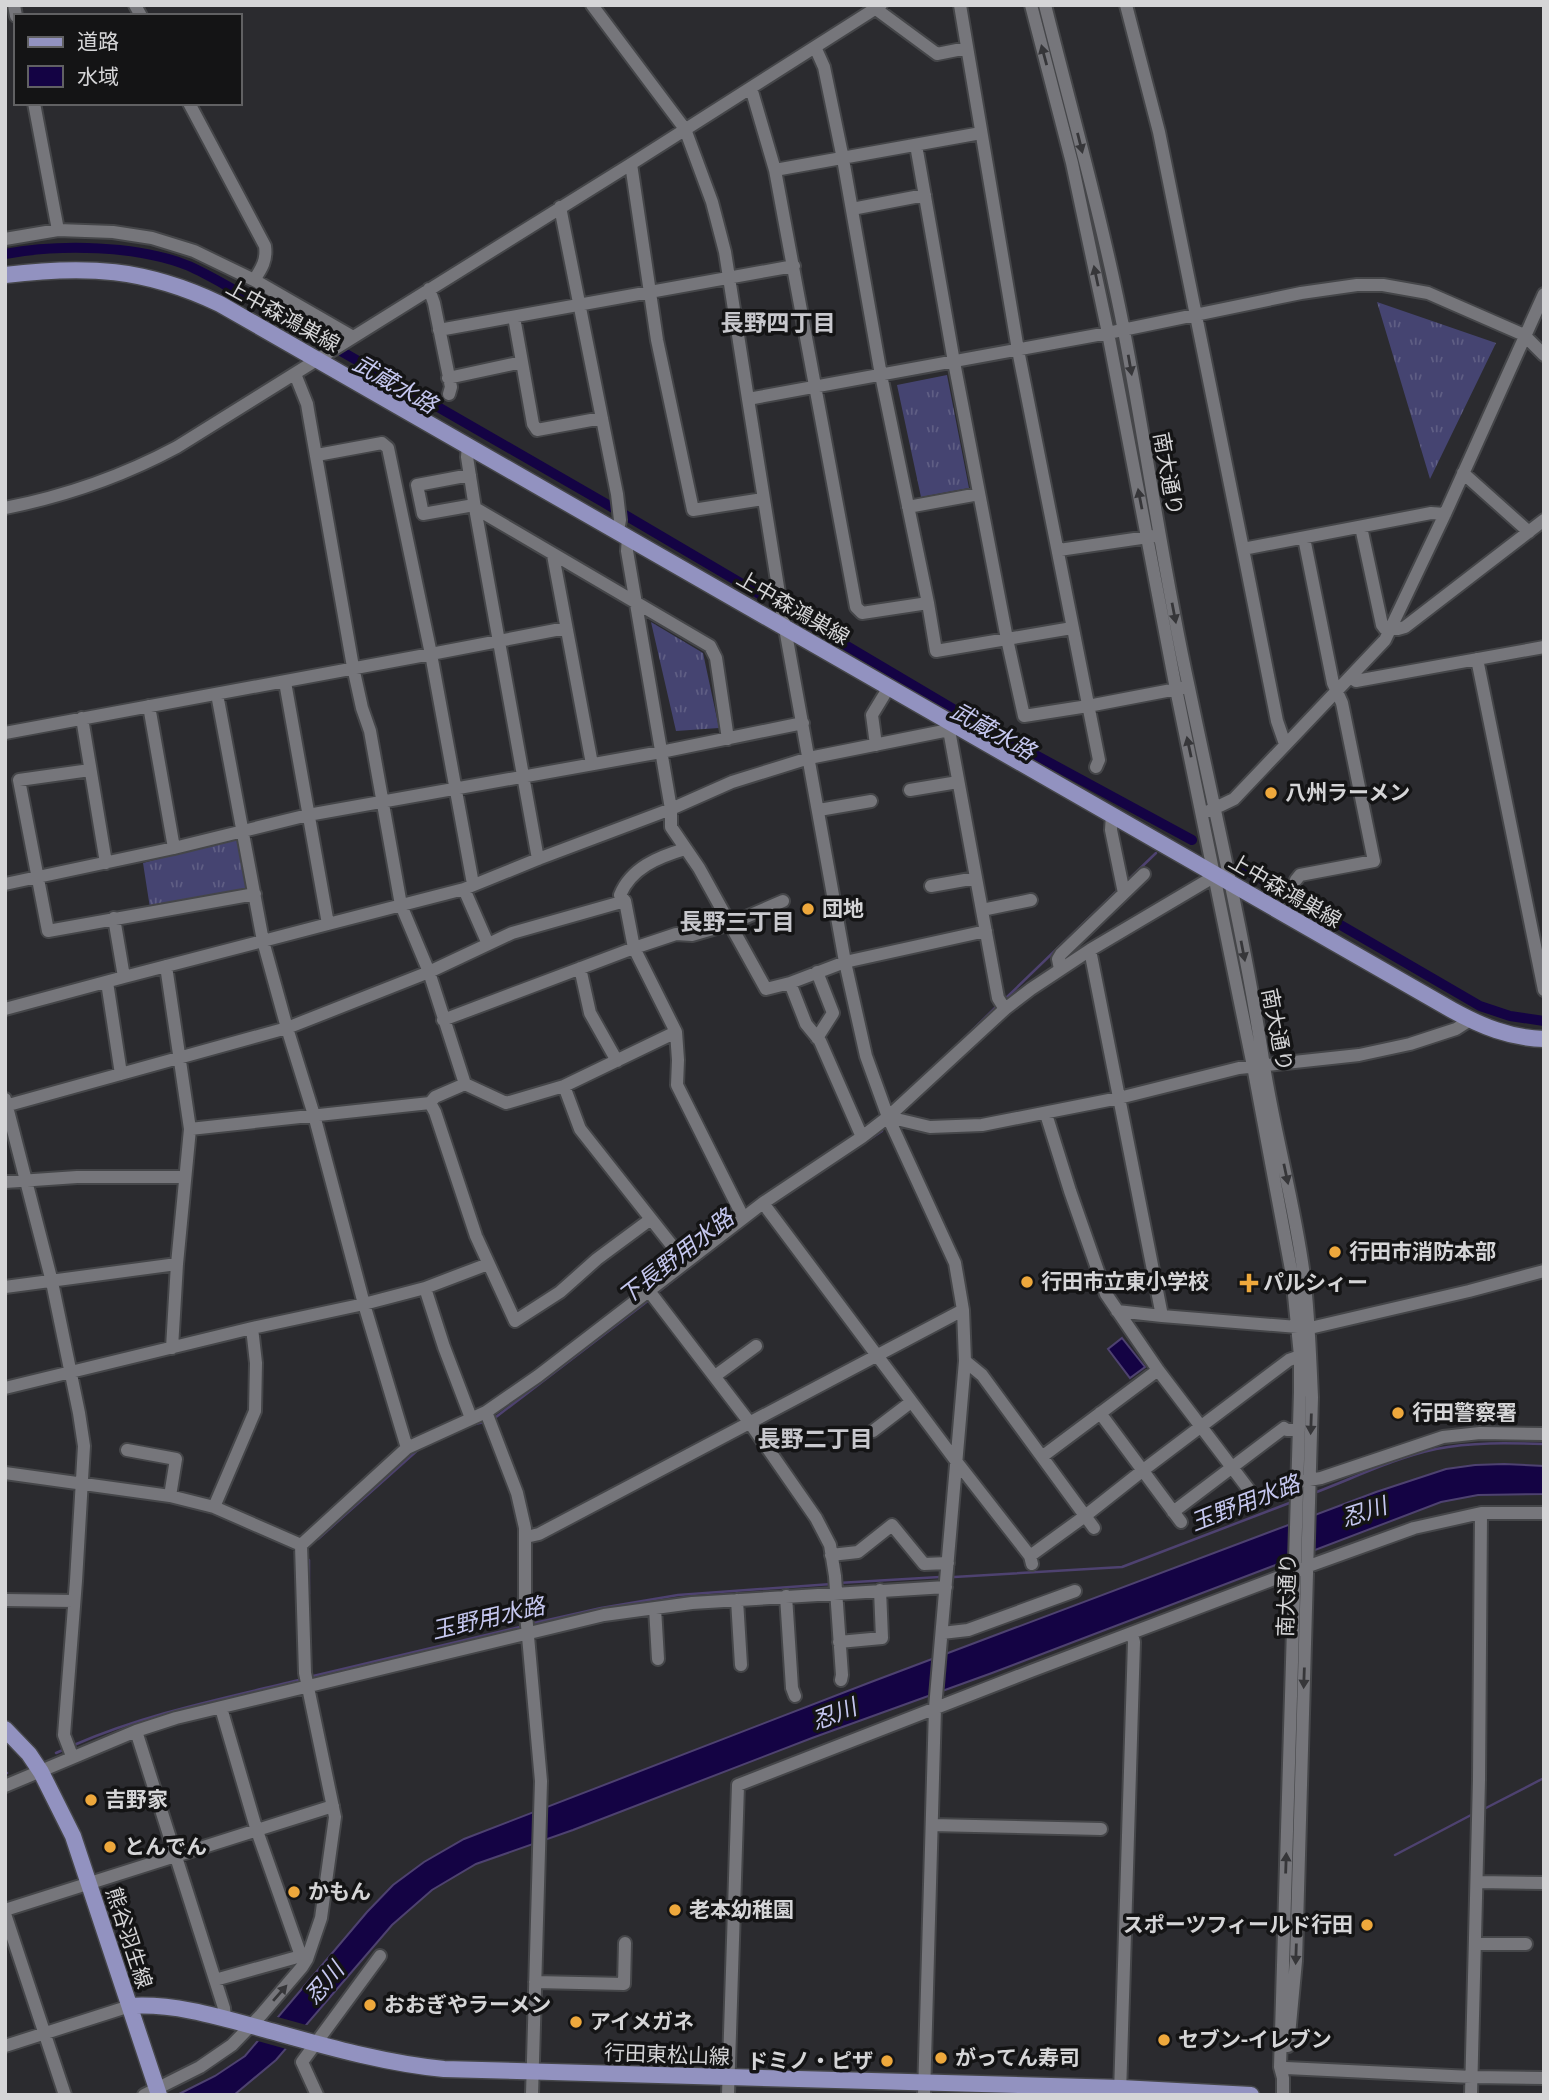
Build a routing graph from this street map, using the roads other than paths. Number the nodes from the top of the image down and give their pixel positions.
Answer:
1 (592, 5) edge
2 (960, 5) edge
3 (1031, 5) edge
4 (1045, 5) edge
5 (1126, 5) edge
6 (879, 7) edge
7 (815, 47) junction
8 (967, 48) junction
9 (751, 88) junction
10 (34, 105) edge
11 (190, 105) edge
12 (685, 130) junction
13 (981, 133) junction
14 (916, 145) junction
15 (843, 159) junction
16 (631, 164) junction
17 (775, 170) junction
18 (925, 195) junction
19 (561, 207) junction
20 (852, 209) junction
21 (58, 230) junction
22 (5, 239) edge
23 (794, 265) junction
24 (5, 275) edge
25 (729, 278) junction
26 (254, 280) junction
27 (429, 289) junction
28 (651, 291) junction
29 (1544, 294) edge
30 (580, 304) junction
31 (1196, 315) junction
32 (514, 317) junction
33 (439, 330) junction
34 (1124, 330) junction
35 (1108, 333) junction
36 (1524, 335) junction
37 (349, 340) junction
38 (1018, 350) junction
39 (1544, 355) edge
40 (323, 356) junction
41 (522, 362) junction
42 (954, 362) junction
43 (295, 374) junction
44 (881, 375) junction
45 (449, 377) junction
46 (817, 387) junction
47 (449, 394) dead end
48 (748, 399) junction
49 (602, 418) junction
50 (468, 445) junction
51 (317, 455) junction
52 (1464, 473) junction
53 (470, 475) junction
54 (979, 494) junction
55 (763, 499) junction
56 (474, 506) junction
57 (908, 507) junction
58 (5, 508) edge
59 (1445, 514) junction
60 (1544, 520) edge
61 (1362, 527) junction
62 (622, 531) junction
63 (1529, 533) junction
64 (1153, 536) junction
65 (1304, 538) junction
66 (1243, 549) junction
67 (1059, 550) junction
68 (553, 555) junction
69 (637, 601) junction
70 (928, 603) junction
71 (566, 628) junction
72 (785, 628) junction
73 (1072, 628) junction
74 (1391, 629) junction
75 (1007, 639) junction
76 (500, 640) junction
77 (1544, 647) edge
78 (430, 654) junction
79 (1477, 659) junction
80 (353, 667) junction
81 (1351, 677) junction
82 (285, 682) junction
83 (889, 687) junction
84 (1182, 688) junction
85 (1336, 690) junction
86 (217, 694) junction
87 (149, 706) junction
88 (1088, 706) junction
89 (82, 718) junction
90 (803, 723) junction
91 (951, 727) junction
92 (5, 733) edge
93 (728, 739) junction
94 (1285, 744) junction
95 (876, 745) junction
96 (661, 752) junction
97 (809, 758) junction
98 (592, 764) junction
99 (1096, 767) dead end
100 (90, 770) junction
101 (523, 776) junction
102 (958, 782) junction
103 (455, 789) junction
104 (910, 790) dead end
105 (871, 801) dead end
106 (383, 802) junction
107 (1216, 808) junction
108 (671, 810) junction
109 (819, 810) junction
110 (1203, 814) junction
111 (308, 815) junction
112 (1112, 815) junction
113 (242, 831) junction
114 (174, 848) junction
115 (685, 849) junction
116 (538, 859) junction
117 (106, 863) junction
118 (1144, 874) dead end
119 (1215, 876) junction
120 (38, 878) junction
121 (976, 878) junction
122 (1296, 880) dead end
123 (1230, 883) junction
124 (5, 884) edge
125 (469, 886) junction
126 (931, 886) dead end
127 (1123, 888) junction
128 (255, 894) junction
129 (1031, 900) dead end
130 (625, 901) junction
131 (783, 901) dead end
132 (401, 905) junction
133 (982, 910) junction
134 (114, 918) junction
135 (328, 924) junction
136 (730, 924) junction
137 (985, 930) junction
138 (263, 941) junction
139 (488, 944) junction
140 (635, 948) junction
141 (1090, 950) junction
142 (845, 962) junction
143 (166, 966) junction
144 (580, 968) junction
145 (1060, 969) junction
146 (429, 972) junction
147 (817, 972) junction
148 (124, 977) junction
149 (107, 982) junction
150 (790, 983) junction
151 (1544, 990) edge
152 (5, 1009) edge
153 (1005, 1009) junction
154 (443, 1020) junction
155 (1469, 1020) junction
156 (287, 1028) junction
157 (676, 1032) junction
158 (817, 1038) junction
159 (1544, 1040) edge
160 (181, 1058) junction
161 (617, 1061) junction
162 (1259, 1066) junction
163 (121, 1074) junction
164 (465, 1084) junction
165 (564, 1086) junction
166 (1119, 1098) junction
167 (430, 1103) junction
168 (6, 1104) edge
169 (1046, 1114) junction
170 (314, 1115) junction
171 (888, 1117) junction
172 (190, 1129) junction
173 (862, 1137) junction
174 (185, 1177) junction
175 (25, 1180) junction
176 (5, 1182) edge
177 (766, 1206) junction
178 (743, 1217) junction
179 (651, 1219) junction
180 (685, 1262) junction
181 (177, 1264) junction
182 (488, 1264) junction
183 (1544, 1271) edge
184 (52, 1282) junction
185 (5, 1287) edge
186 (425, 1288) junction
187 (652, 1294) junction
188 (364, 1304) junction
189 (963, 1310) junction
190 (1117, 1311) junction
191 (1162, 1316) junction
192 (1304, 1327) junction
193 (252, 1328) junction
194 (756, 1346) dead end
195 (172, 1348) junction
196 (876, 1355) junction
197 (1300, 1356) junction
198 (965, 1361) junction
199 (1158, 1370) junction
200 (71, 1373) junction
201 (715, 1377) junction
202 (5, 1388) edge
203 (911, 1402) junction
204 (486, 1412) junction
205 (1100, 1413) junction
206 (471, 1418) junction
207 (750, 1423) junction
208 (1201, 1427) junction
209 (1299, 1430) junction
210 (873, 1431) dead end
211 (1544, 1434) edge
212 (407, 1448) junction
213 (127, 1450) dead end
214 (1043, 1456) junction
215 (956, 1461) junction
216 (1231, 1467) junction
217 (1142, 1471) junction
218 (5, 1473) edge
219 (1305, 1483) junction
220 (82, 1485) junction
221 (170, 1496) junction
222 (1256, 1499) dead end
223 (214, 1507) junction
224 (1481, 1513) junction
225 (1544, 1513) edge
226 (1085, 1516) junction
227 (1094, 1528) dead end
228 (526, 1537) junction
229 (301, 1545) junction
230 (831, 1555) junction
231 (948, 1563) junction
232 (1301, 1566) junction
233 (835, 1587) junction
234 (946, 1587) junction
235 (880, 1590) junction
236 (1075, 1591) dead end
237 (786, 1596) junction
238 (737, 1600) junction
239 (5, 1601) edge
240 (74, 1601) junction
241 (655, 1608) junction
242 (528, 1628) junction
243 (1132, 1634) junction
244 (942, 1640) junction
245 (839, 1642) junction
246 (658, 1659) dead end
247 (741, 1665) dead end
248 (841, 1680) dead end
249 (306, 1681) junction
250 (795, 1696) dead end
251 (936, 1705) junction
252 (221, 1708) junction
253 (5, 1729) edge
254 (136, 1731) junction
255 (70, 1750) junction
256 (41, 1772) junction
257 (5, 1786) edge
258 (333, 1806) junction
259 (932, 1825) junction
260 (1101, 1829) dead end
261 (257, 1831) junction
262 (177, 1856) junction
263 (1477, 1882) junction
264 (1544, 1883) edge
265 (89, 1884) junction
266 (5, 1912) edge
267 (625, 1943) dead end
268 (1475, 1944) junction
269 (1527, 1944) dead end
270 (380, 1956) dead end
271 (304, 1957) junction
272 (215, 1980) junction
273 (535, 1982) junction
274 (130, 2006) junction
275 (225, 2018) junction
276 (253, 2026) junction
277 (45, 2033) junction
278 (312, 2042) junction
279 (5, 2046) edge
280 (533, 2072) junction
281 (1284, 2073) junction
282 (1472, 2077) junction
283 (728, 2078) junction
284 (1544, 2078) edge
285 (925, 2089) edge
286 (1121, 2091) edge
287 (155, 2092) edge
288 (65, 2095) edge
289 (317, 2095) edge
290 (533, 2095) edge
291 (728, 2095) edge
292 (1251, 2095) edge
293 (1283, 2095) edge
294 (1471, 2095) edge

1 - 12 street
2 - 8 street
35 -> 3 street, 南大通り
4 -> 34 street, 南大通り
5 - 31 street
6 - 7 street
6 - 8 street
7 - 9 street
7 - 15 street
8 - 13 street
9 - 12 street
9 - 17 street
10 - 21 street
11 - 26 street
12 - 16 street
12 - 25 street
13 - 14 street
13 - 38 street
14 - 15 street
14 - 18 street
15 - 17 street
15 - 20 street
16 - 19 street
16 - 28 street
17 - 23 street
18 - 20 street
18 - 42 street
19 - 27 street
19 - 30 street
20 - 44 street
21 - 22 street
21 - 26 street
23 - 25 street
23 - 46 street
24 - 40 main road, 上中森鴻巣線
25 - 28 street
25 - 48 street
26 - 37 street
27 - 33 street
27 - 37 street
28 - 30 street
28 - 55 street
29 - 36 street
30 - 32 street
30 - 49 street
31 - 34 street
31 - 36 street
31 - 66 street
32 - 33 street
32 - 41 street
33 - 45 street
34 - 35 street
34 -> 64 street, 南大通り
35 - 38 street
64 -> 35 street, 南大通り
36 - 39 street
36 - 52 street
37 - 40 street
38 - 42 street
38 - 67 street
40 - 43 street
40 - 50 main road, 上中森鴻巣線
41 - 45 street
41 - 49 street
42 - 44 street
42 - 54 street
43 - 51 street
43 - 58 street
44 - 46 street
44 - 57 street
45 - 47 street
46 - 48 street
46 - 70 street
48 - 55 street
49 - 62 street
50 - 53 street
50 - 62 main road, 上中森鴻巣線
51 - 78 street
51 - 80 street
52 - 59 street
52 - 63 street
53 - 56 street
53 - 56 street
54 - 57 street
54 - 75 street
55 - 72 street
56 - 68 street
56 - 76 street
57 - 70 street
59 - 61 street
59 - 74 street
60 - 63 street
61 - 65 street
61 - 74 street
62 - 69 street
62 - 72 main road, 上中森鴻巣線
63 - 74 street
64 - 67 street
64 - 84 street, 南大通り
65 - 66 street
65 - 85 street
66 - 94 street
67 - 73 street
68 - 69 street
68 - 71 street
69 - 93 street
69 - 96 street
70 - 75 street
71 - 76 street
71 - 98 street
72 - 83 main road, 上中森鴻巣線
72 - 90 street
73 - 75 street
73 - 88 street
74 - 81 street
75 - 88 street
76 - 78 street
76 - 101 street
77 - 79 street
78 - 80 street
78 - 103 street
79 - 81 street
79 - 151 street
80 - 82 street
80 - 106 street
81 - 85 street
82 - 86 street
82 - 111 street
83 - 91 main road, 上中森鴻巣線
83 - 95 street
84 - 88 street
84 - 107 street, 南大通り
110 -> 84 street, 南大通り
85 - 94 street
85 - 122 street
86 - 87 street
86 - 113 street
87 - 89 street
87 - 114 street
88 - 99 street
89 - 92 street
89 - 100 street
90 - 93 street
90 - 97 street
91 - 95 street
91 - 102 street
91 - 112 main road, 上中森鴻巣線
93 - 96 street
94 - 107 street
95 - 97 street
96 - 98 street
96 - 108 street
97 - 108 street
97 - 109 street
98 - 101 street
100 - 117 street
100 - 120 street
101 - 103 street
101 - 116 street
102 - 104 street
102 - 121 street
103 - 106 street
103 - 125 street
105 - 109 street
106 - 111 street
106 - 132 street
107 - 110 street
107 - 123 street, 南大通り
108 - 115 street
108 - 116 street
109 - 142 street
110 - 119 street, 南大通り
111 - 113 street
111 - 135 street
112 - 119 main road, 上中森鴻巣線
112 - 127 street
113 - 114 street
113 - 128 street
114 - 117 street
115 - 130 street
115 - 136 street
116 - 125 street
117 - 120 street
118 - 127 street
119 - 123 main road, 上中森鴻巣線
119 - 141 street
119 - 162 street, 南大通り
120 - 124 street
120 - 134 street
121 - 126 street
121 - 133 street
123 - 155 main road, 上中森鴻巣線
123 -> 162 street, 南大通り
125 - 132 street
125 - 139 street
127 - 145 street
128 - 134 street
128 - 138 street
129 - 133 street
130 - 139 street
130 - 140 street
131 - 136 street
132 - 135 street
132 - 146 street
133 - 137 street
134 - 148 street
135 - 138 street
136 - 140 street
136 - 150 street
137 - 142 street
137 - 153 street
138 - 143 street
138 - 156 street
139 - 146 street
140 - 144 street
140 - 157 street
141 - 145 street
141 - 166 street
142 - 147 street
142 - 171 street
143 - 148 street
143 - 160 street
144 - 154 street
144 - 161 street
145 - 153 street
146 - 154 street
146 - 156 street
147 - 150 street
147 - 158 street
148 - 149 street
149 - 152 street
149 - 163 street
150 - 158 street
153 - 171 street
154 - 164 street
155 - 159 main road, 上中森鴻巣線
155 - 162 street
156 - 160 street
156 - 170 street
157 - 161 street
157 - 178 street
158 - 173 street
160 - 163 street
160 - 172 street
161 - 165 street
162 - 166 street
162 - 192 street, 南大通り
163 - 168 street
164 - 165 street
164 - 167 street
165 - 179 street
166 - 169 street
166 - 191 street
167 - 170 street
167 - 182 street
168 - 175 street
169 - 171 street
169 - 190 street
170 - 172 street
170 - 188 street
171 - 173 street
171 - 189 street
172 - 174 street
173 - 177 street
174 - 175 street
174 - 181 street
175 - 176 street
175 - 184 street
177 - 178 street
177 - 196 street
178 - 180 street
179 - 180 street
179 - 182 street
180 - 187 street
181 - 184 street
181 - 195 street
182 - 186 street
183 - 192 street
184 - 185 street
184 - 200 street
186 - 188 street
186 - 206 street
187 - 201 street
187 - 204 street
188 - 193 street
188 - 212 street
189 - 196 street
189 - 198 street
190 - 191 street
190 - 199 street
191 - 192 street
192 - 197 street, 南大通り
192 -> 219 street, 南大通り
193 - 195 street
193 - 223 street
194 - 201 street
195 - 200 street
196 - 203 street
196 - 207 street
197 - 208 street
197 - 209 street, 南大通り
198 - 214 street
198 - 215 street
199 - 205 street
199 - 208 street
200 - 202 street
200 - 220 street
201 - 207 street
203 - 210 street
203 - 215 street
204 - 206 street
204 - 228 street
205 - 214 street
205 - 217 street
206 - 212 street
207 - 228 street
207 - 230 street
208 - 216 street
208 - 217 street
209 - 216 street
209 - 219 street, 南大通り
211 - 219 street
212 - 229 street
213 - 221 street
214 - 226 street
215 - 226 street
215 - 231 street
216 - 217 street
216 - 222 street
217 - 226 street
218 - 220 street
219 - 232 street, 南大通り
220 - 221 street
220 - 240 street
221 - 223 street
223 - 229 street
224 - 225 street
224 - 232 street
224 - 263 street
226 - 227 street
228 - 242 street
229 - 249 street
230 - 231 street
230 - 233 street
231 - 234 street
232 - 243 street
232 - 281 street, 南大通り
233 - 235 street
233 - 237 street
233 - 245 street
234 - 235 street
234 - 244 street
235 - 245 street
236 - 244 street
237 - 238 street
237 - 250 street
238 - 241 street
238 - 247 street
239 - 240 street
240 - 255 street
241 - 242 street
241 - 246 street
242 - 249 street
242 - 273 street
243 - 251 street
243 - 286 street
244 - 251 street
245 - 248 street
249 - 252 street
249 - 258 street
251 - 259 street
251 - 283 street
252 - 254 street
252 - 261 street
253 - 256 main road, 熊谷羽生線
254 - 255 street
254 - 262 street
255 - 256 street
256 - 257 street
256 - 265 main road, 熊谷羽生線
258 - 261 street
258 - 271 street
259 - 260 street
259 - 285 street
261 - 262 street
261 - 271 street
262 - 265 street
262 - 272 street
263 - 264 street
263 - 268 street
265 - 266 street
265 - 274 main road, 熊谷羽生線
266 - 277 street
267 - 273 street
268 - 269 street
268 - 282 street
270 - 278 street
271 - 272 street
276 -> 271 street
272 - 275 street
273 - 280 street
274 - 275 main road, 行田東松山線
274 - 277 street
274 - 287 main road, 熊谷羽生線
275 - 276 main road, 行田東松山線
276 - 278 main road, 行田東松山線
276 - 287 street
277 - 279 street
277 - 288 street
278 - 280 main road, 行田東松山線
278 - 289 street
280 - 283 main road, 行田東松山線
280 - 290 street
281 - 282 street
281 - 293 street, 南大通り
282 - 284 street
282 - 294 street
283 - 285 main road, 行田東松山線
283 - 291 street
285 - 286 main road, 行田東松山線
286 - 292 main road, 行田東松山線

